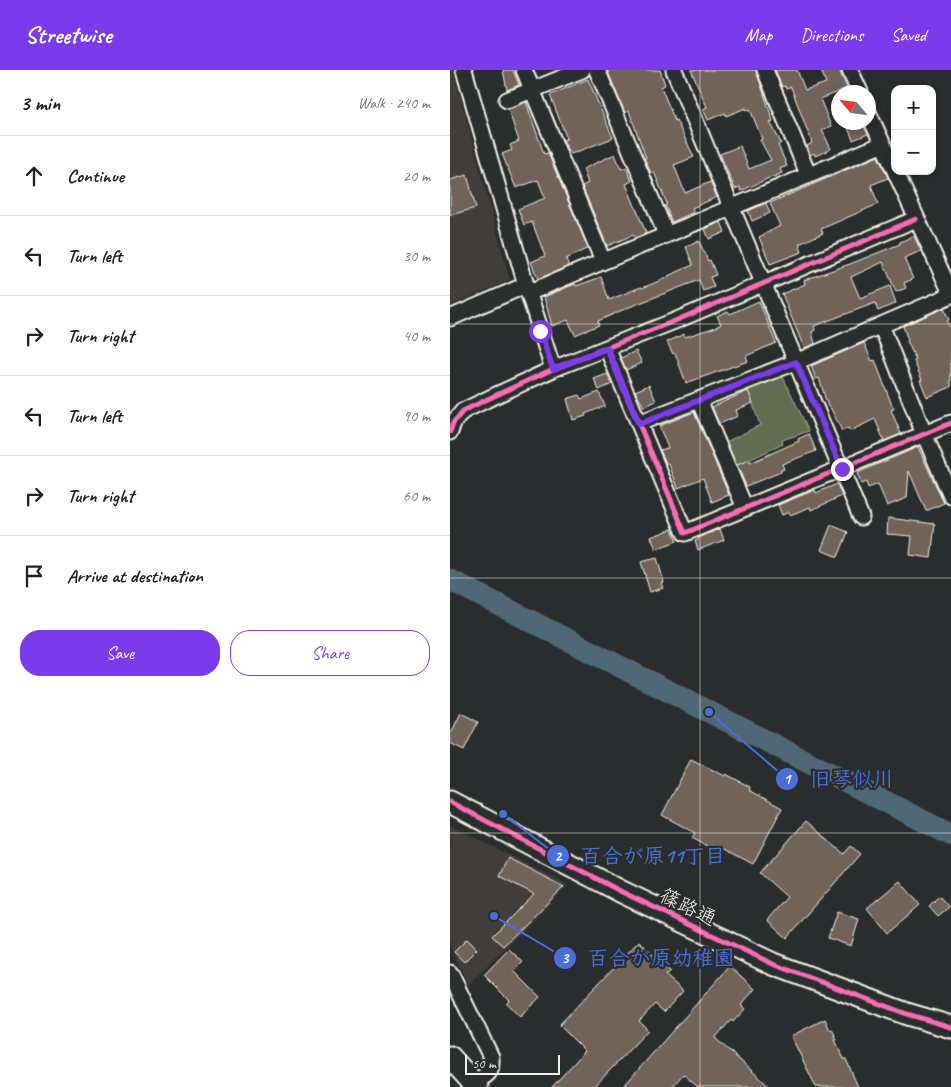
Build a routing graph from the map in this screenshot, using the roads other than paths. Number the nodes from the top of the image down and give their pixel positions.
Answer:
1 (464, 70) edge
2 (524, 70) edge
3 (582, 70) edge
4 (597, 70) edge
5 (674, 70) edge
6 (764, 70) edge
7 (850, 70) edge
8 (857, 85) edge
9 (532, 90) junction
10 (507, 100) dead end
11 (876, 129) edge
12 (883, 144) junction
13 (891, 162) edge
14 (808, 174) junction
15 (897, 175) edge
16 (731, 206) junction
17 (916, 219) junction
18 (666, 234) junction
19 (603, 262) junction
20 (764, 284) junction
21 (527, 289) junction
22 (951, 294) edge
23 (450, 318) edge
24 (881, 325) junction
25 (607, 348) junction
26 (796, 362) junction
27 (553, 369) junction
28 (699, 400) junction
29 (951, 423) edge
30 (639, 424) junction
31 (450, 432) edge
32 (924, 434) junction
33 (842, 469) junction
34 (951, 496) edge
35 (745, 508) junction
36 (861, 517) dead end
37 (450, 802) edge
38 (450, 973) edge
39 (951, 1027) edge
40 (450, 1057) edge
41 (476, 1084) edge

1 - 21 street
2 - 9 street
3 - 9 street
4 - 18 street
5 - 16 street
6 - 14 street
7 - 8 street
9 - 10 street
9 - 19 street
11 - 12 street
12 - 13 street
12 - 14 street
14 - 16 street
15 - 17 street
16 - 18 street
16 - 20 street
17 - 20 street
17 - 22 street
18 - 19 street
19 - 21 street
20 - 25 street
20 - 26 street
21 - 23 street
21 - 27 street
22 - 24 street
24 - 26 street
24 - 32 street
25 - 27 street
25 - 30 street
26 - 28 street
26 - 33 street
27 - 31 street
28 - 30 street
28 - 35 street
29 - 32 street
30 - 35 street
32 - 33 street
32 - 34 street
33 - 35 street
33 - 36 street
37 - 39 street, 篠路通
38 - 41 street
40 - 41 street

